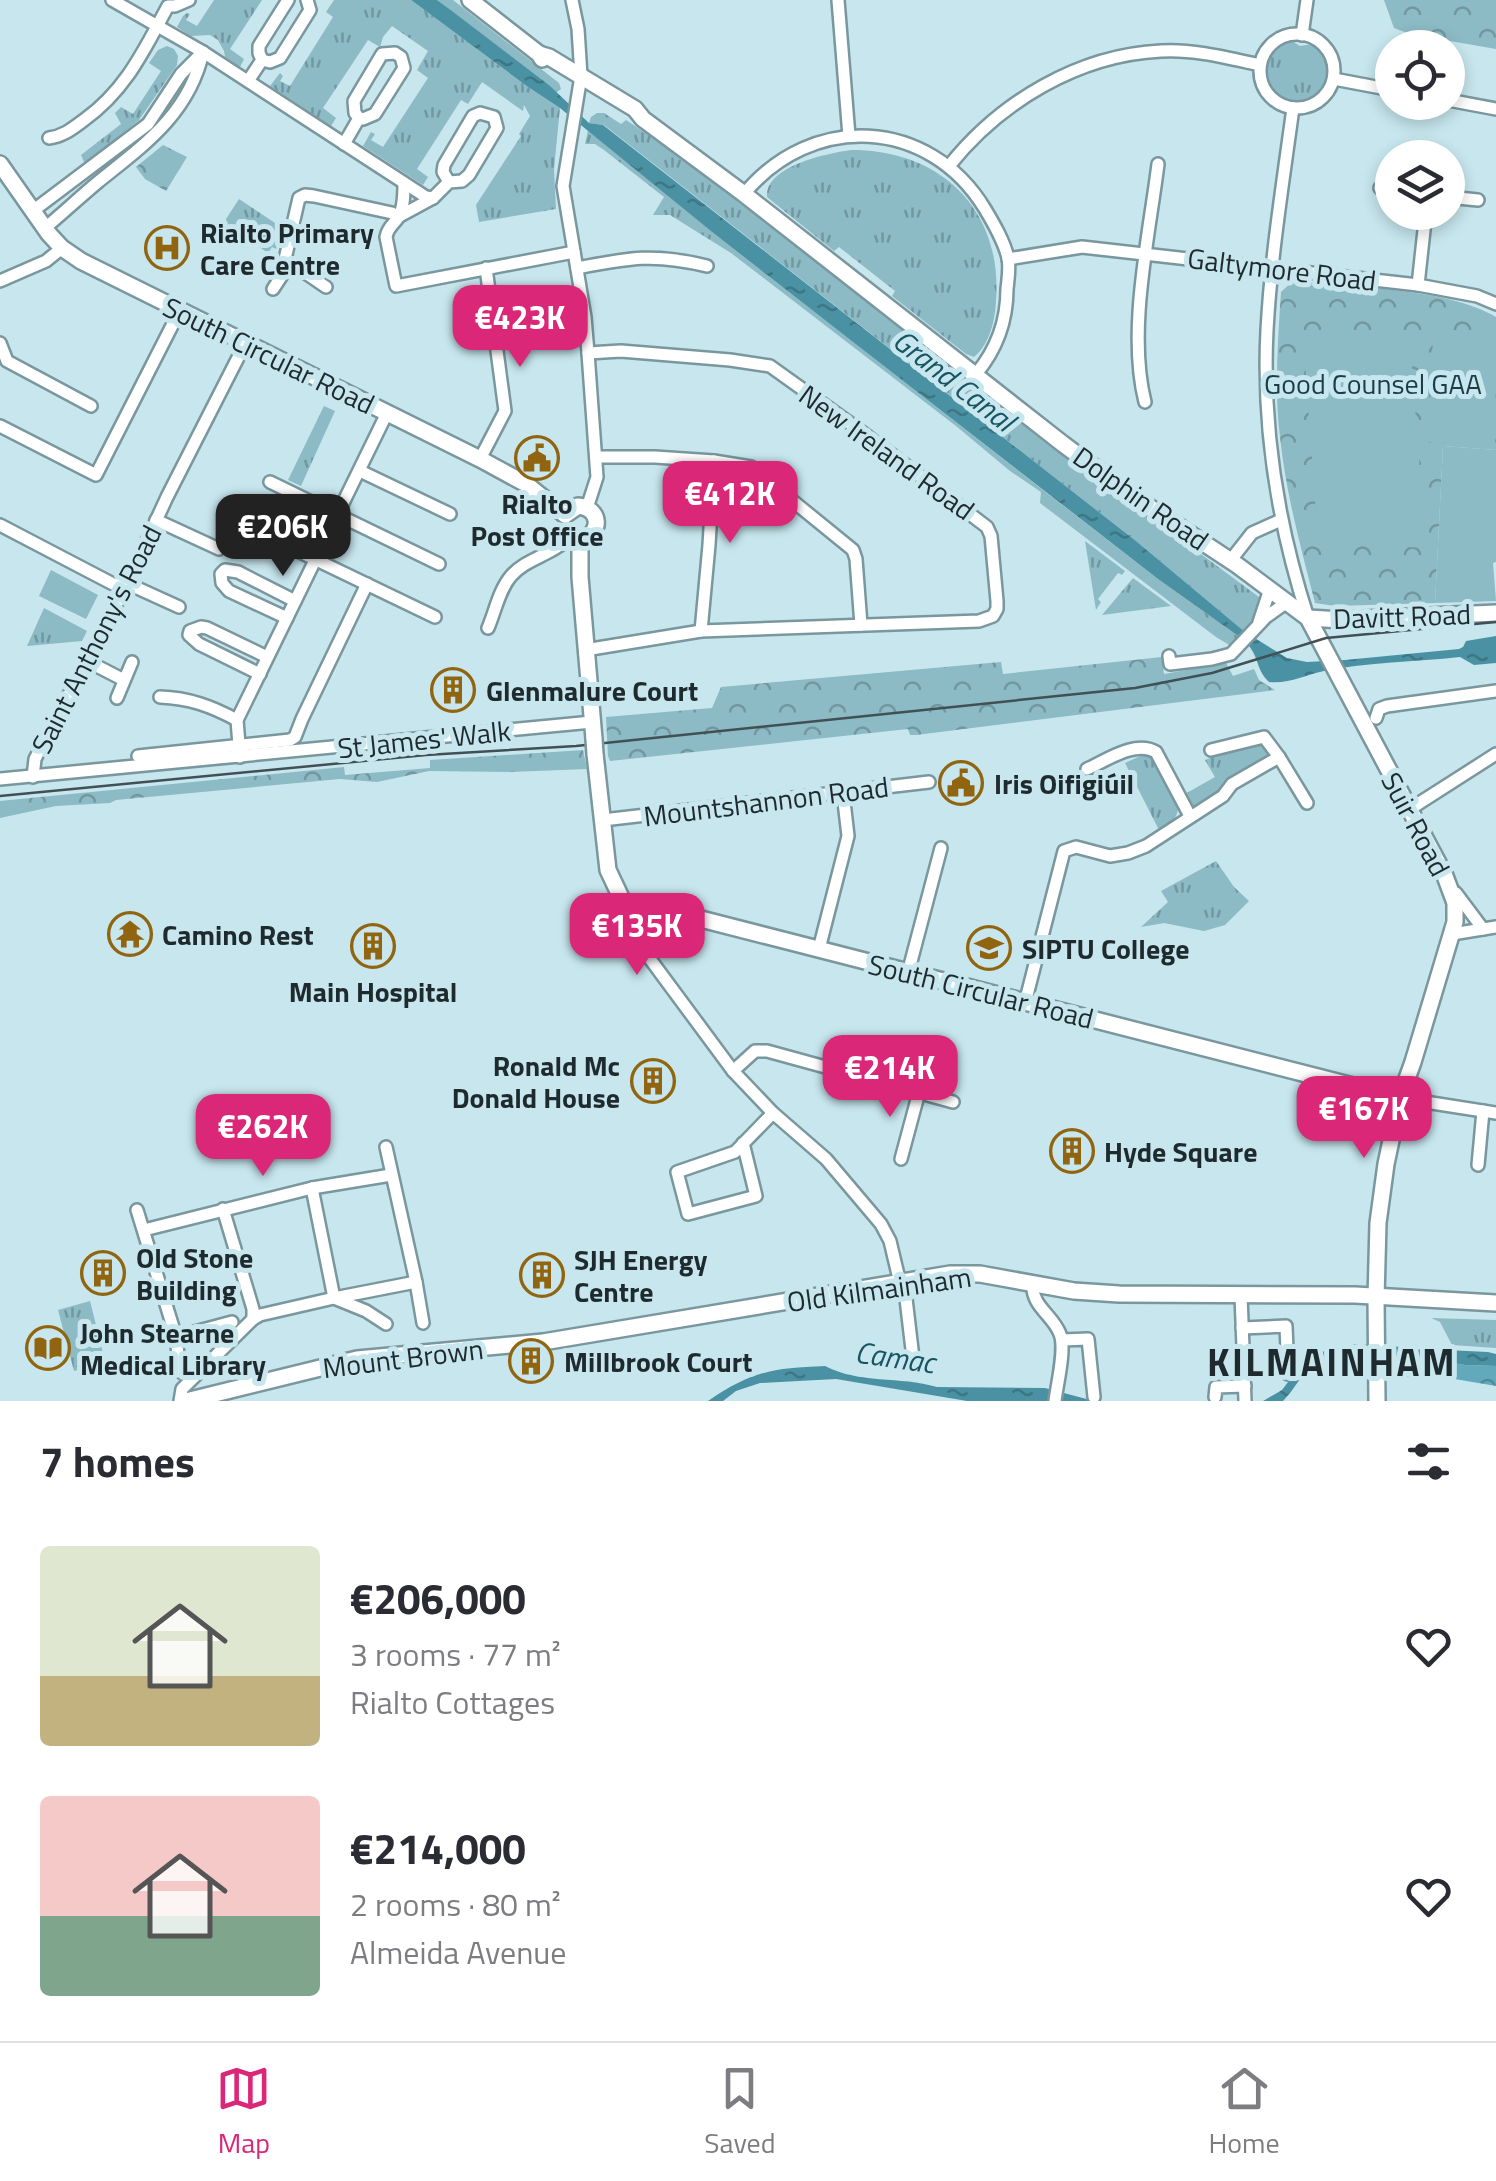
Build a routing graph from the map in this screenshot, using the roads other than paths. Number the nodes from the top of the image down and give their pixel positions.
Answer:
1 (112, 0) edge
2 (189, 0) edge
3 (288, 0) edge
4 (307, 0) edge
5 (470, 0) edge
6 (572, 0) edge
7 (838, 0) edge
8 (1307, 0) edge
9 (156, 27) junction
10 (1302, 35) junction
11 (203, 52) junction
12 (262, 60) junction
13 (1260, 65) junction
14 (1334, 78) junction
15 (248, 82) junction
16 (1375, 86) edge
17 (579, 88) junction
18 (1465, 103) edge
19 (1293, 108) junction
20 (1496, 109) edge
21 (358, 118) junction
22 (849, 136) junction
23 (50, 138) dead end
24 (344, 144) junction
25 (0, 164) edge
26 (1158, 164) dead end
27 (949, 166) junction
28 (449, 182) junction
29 (404, 183) junction
30 (744, 194) junction
31 (433, 198) junction
32 (1465, 199) edge
33 (1478, 200) dead end
34 (34, 210) junction
35 (398, 217) junction
36 (44, 228) junction
37 (1424, 230) edge
38 (62, 248) junction
39 (273, 251) dead end
40 (574, 252) junction
41 (1146, 253) junction
42 (1008, 258) junction
43 (288, 261) junction
44 (707, 266) dead end
45 (486, 268) junction
46 (577, 268) junction
47 (1272, 270) junction
48 (0, 282) edge
49 (1418, 285) junction
50 (326, 287) dead end
51 (273, 288) dead end
52 (1495, 302) edge
53 (180, 310) junction
54 (246, 342) junction
55 (0, 343) edge
56 (588, 353) junction
57 (976, 374) junction
58 (1145, 402) dead end
59 (91, 406) dead end
60 (387, 413) junction
61 (0, 426) edge
62 (596, 457) junction
63 (480, 459) junction
64 (714, 461) junction
65 (360, 471) junction
66 (270, 482) dead end
67 (588, 508) junction
68 (337, 514) junction
69 (450, 514) dead end
70 (566, 515) junction
71 (156, 520) junction
72 (1281, 520) junction
73 (0, 525) edge
74 (244, 525) dead end
75 (575, 538) junction
76 (218, 550) dead end
77 (316, 560) junction
78 (1230, 561) junction
79 (439, 564) dead end
80 (367, 584) junction
81 (126, 586) junction
82 (1270, 589) junction
83 (295, 601) junction
84 (1287, 602) junction
85 (178, 608) dead end
86 (1496, 613) edge
87 (435, 617) dead end
88 (287, 618) junction
89 (1308, 618) junction
90 (861, 625) junction
91 (488, 628) dead end
92 (1256, 628) junction
93 (701, 631) junction
94 (585, 650) junction
95 (1169, 656) dead end
96 (268, 658) junction
97 (87, 661) junction
98 (132, 662) dead end
99 (260, 674) junction
100 (124, 680) junction
101 (1496, 691) edge
102 (160, 696) dead end
103 (117, 698) dead end
104 (1376, 718) dead end
105 (237, 720) junction
106 (594, 738) junction
107 (1211, 750) dead end
108 (240, 751) junction
109 (1496, 754) edge
110 (138, 756) dead end
111 (1280, 757) junction
112 (1087, 770) dead end
113 (33, 776) junction
114 (0, 779) edge
115 (929, 782) dead end
116 (843, 793) junction
117 (1306, 802) dead end
118 (1410, 808) junction
119 (1190, 816) junction
120 (603, 820) junction
121 (942, 848) dead end
122 (1450, 888) junction
123 (624, 904) junction
124 (658, 908) junction
125 (1490, 928) edge
126 (1452, 934) junction
127 (639, 944) junction
128 (818, 950) junction
129 (908, 973) junction
130 (1025, 1003) junction
131 (733, 1071) junction
132 (919, 1092) junction
133 (1400, 1098) junction
134 (954, 1102) dead end
135 (1490, 1112) edge
136 (774, 1113) junction
137 (744, 1143) junction
138 (386, 1148) dead end
139 (901, 1159) dead end
140 (1478, 1166) dead end
141 (391, 1175) junction
142 (312, 1188) junction
143 (137, 1210) dead end
144 (223, 1210) junction
145 (144, 1230) junction
146 (416, 1282) junction
147 (902, 1282) junction
148 (1033, 1284) junction
149 (1242, 1295) junction
150 (334, 1298) junction
151 (1376, 1298) junction
152 (1496, 1303) edge
153 (253, 1318) junction
154 (232, 1322) dead end
155 (423, 1323) dead end
156 (386, 1324) dead end
157 (1242, 1328) junction
158 (176, 1337) junction
159 (564, 1339) joint
160 (1066, 1340) junction
161 (913, 1358) dead end
162 (180, 1372) dead end
163 (1288, 1374) dead end
164 (1245, 1386) junction
165 (1056, 1395) edge
166 (1215, 1397) dead end
167 (1094, 1398) dead end
168 (183, 1401) edge
169 (1245, 1401) edge
170 (1377, 1401) edge

1 - 9 street
2 - 9 street
3 - 12 street
4 - 12 street
5 - 17 main road, Dolphin Road
6 - 17 street
7 - 22 street
8 - 10 street
9 - 11 street
9 - 23 street
10 - 13 street
10 - 14 street
11 - 15 street
11 - 34 street
11 - 36 street
12 - 15 street
13 - 19 street
13 - 27 street
14 - 16 street
14 - 19 street
15 - 24 street
17 - 30 main road, Dolphin Road
17 - 40 street
18 - 20 street
19 - 47 street
21 - 21 street
21 - 24 street
22 - 27 street
22 - 30 street
24 - 29 street
25 - 34 main road, South Circular Road
26 - 41 street
27 - 42 street
28 - 28 street
28 - 31 street
29 - 31 street
29 - 35 street
30 - 57 main road, Dolphin Road
31 - 35 street
32 - 33 street
34 - 36 main road, South Circular Road
35 - 43 street
35 - 45 street
36 - 38 main road, South Circular Road
37 - 49 street
38 - 48 street
38 - 53 main road, South Circular Road
39 - 43 street
40 - 45 street
40 - 46 street
41 - 42 street, Galtymore Road
41 - 47 street, Galtymore Road
41 - 58 street
42 - 57 street
43 - 50 street
43 - 51 street
44 - 46 street
45 - 63 street
46 - 56 street
47 - 49 street, Galtymore Road
47 - 72 street
49 - 52 street, Galtymore Road
53 - 54 main road, South Circular Road
53 - 61 street
54 - 60 main road, South Circular Road
54 - 71 street, Saint Anthony's Road
55 - 59 street
56 - 62 street
56 - 90 street, New Ireland Road
57 - 78 main road, Dolphin Road
60 - 63 main road, South Circular Road
60 - 65 street
62 - 64 street
62 - 67 street
63 - 70 main road, South Circular Road
64 - 90 street
64 - 93 street
65 - 68 street
65 - 69 street
66 - 68 street
67 - 70 main road
67 - 75 main road
68 - 77 street
68 - 79 street
70 - 75 main road
71 - 76 street
71 - 81 street, Saint Anthony's Road
72 - 78 street
72 - 89 street
73 - 81 street
74 - 77 street
75 - 91 street
75 - 94 main road
77 - 80 street
77 - 83 street
78 - 82 main road, Dolphin Road
80 - 87 street
80 - 108 street
81 - 85 street
81 - 97 street, Saint Anthony's Road
82 - 84 main road, Dolphin Road
82 - 92 street
83 - 88 street
83 - 88 street
84 - 89 main road, Dolphin Road
84 - 92 street
86 - 89 main road, Davitt Road
88 - 96 street
89 - 118 main road, Suir Road
90 - 93 street, New Ireland Road
92 - 95 street
93 - 94 street, New Ireland Road
94 - 106 main road
96 - 99 street
96 - 99 street
97 - 100 street
97 - 113 street, Saint Anthony's Road
98 - 100 street
99 - 105 street
100 - 103 street
101 - 104 street
102 - 105 street
105 - 108 street
106 - 108 street, St James' Walk
106 - 120 main road
107 - 111 street
108 - 110 street
108 - 113 street
109 - 118 street
111 - 117 street
111 - 119 street
112 - 119 street
113 - 114 street
115 - 116 street, Mountshannon Road
116 - 120 street, Mountshannon Road
116 - 128 street
118 - 122 main road, Suir Road
119 - 130 street
120 - 123 main road
121 - 129 street
122 - 125 street
122 - 126 main road, Suir Road
123 - 124 main road, South Circular Road
123 - 127 street
124 - 127 street
124 - 128 main road, South Circular Road
125 - 126 street
126 - 133 main road, Suir Road
127 - 131 street
128 - 129 main road, South Circular Road
129 - 130 main road, South Circular Road
130 - 133 main road, South Circular Road
131 - 132 street
131 - 136 street
132 - 134 street
132 - 139 street
133 - 135 street
133 - 151 main road
135 - 140 street
136 - 137 street
136 - 147 street
137 - 137 street
138 - 141 street
141 - 142 street
141 - 146 street
142 - 144 street
142 - 150 street
143 - 145 street
144 - 145 street
144 - 153 street
145 - 158 street
146 - 150 street
146 - 155 street
147 - 148 main road, Old Kilmainham
147 - 159 main road, Old Kilmainham
147 - 161 street
148 - 149 main road, Old Kilmainham
148 - 160 street
149 - 151 main road, Old Kilmainham
149 - 157 street
150 - 153 street
150 - 156 street
151 - 152 main road, Old Kilmainham
151 - 170 main road
153 - 168 street
154 - 158 street
157 - 163 street
157 - 164 street
158 - 162 street
159 - 168 main road, Mount Brown
160 - 165 street
160 - 167 street
164 - 166 street
164 - 169 street

